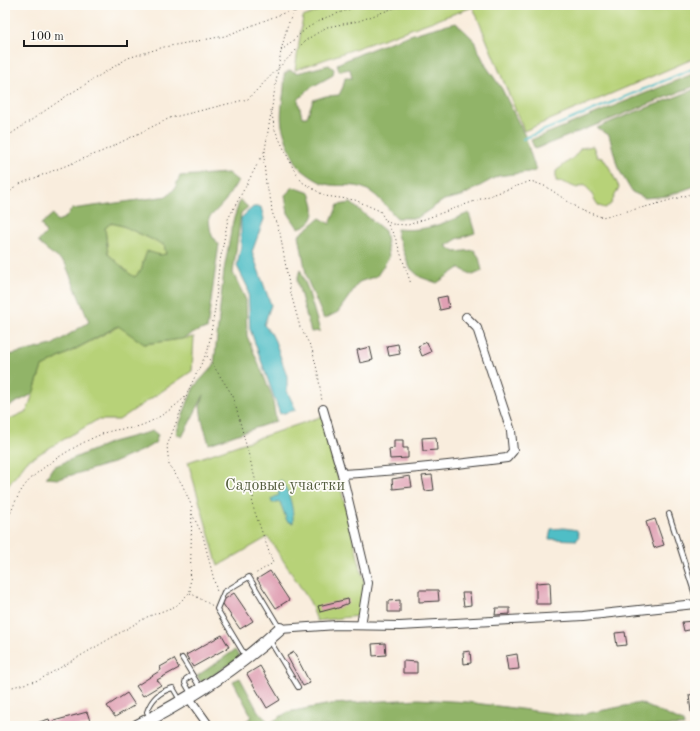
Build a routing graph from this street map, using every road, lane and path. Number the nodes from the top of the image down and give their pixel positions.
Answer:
1 (304, 5) edge
2 (362, 5) edge
3 (402, 5) edge
4 (294, 9) junction
5 (281, 51) junction
6 (278, 67) junction
7 (271, 109) junction
8 (5, 138) edge
9 (265, 150) junction
10 (695, 193) edge
11 (5, 197) edge
12 (386, 220) junction
13 (411, 284) dead end
14 (466, 317) dead end
15 (206, 355) junction
16 (187, 394) junction
17 (323, 409) joint
18 (342, 474) junction
19 (192, 513) junction
20 (669, 514) dead end
21 (5, 523) edge
22 (249, 577) junction
23 (190, 592) junction
24 (695, 595) edge
25 (695, 604) edge
26 (217, 609) junction
27 (361, 625) junction
28 (280, 629) junction
29 (268, 639) junction
30 (246, 657) junction
31 (182, 658) dead end
32 (192, 675) junction
33 (298, 687) dead end
34 (5, 689) edge
35 (191, 696) junction
36 (151, 719) junction
37 (137, 726) edge
38 (209, 726) edge

1 - 4 lane
2 - 5 path
3 - 6 path
4 - 5 path
4 - 8 path
5 - 6 path
6 - 7 path
6 - 11 path
7 - 9 path
7 - 12 path
9 - 15 path
9 - 17 path
10 - 12 path
12 - 13 path
14 - 18 street
15 - 16 path
15 - 22 path
16 - 19 path
16 - 21 path
17 - 18 street
18 - 27 street
19 - 23 path
19 - 26 path
20 - 24 lane
22 - 26 lane
22 - 28 lane
23 - 26 path
23 - 34 path
25 - 27 street
26 - 30 lane
27 - 28 street
28 - 29 street
29 - 30 street
29 - 33 lane
30 - 35 street
31 - 32 lane
32 - 35 lane
32 - 35 lane
35 - 36 street
35 - 36 lane
35 - 38 street
36 - 37 street

